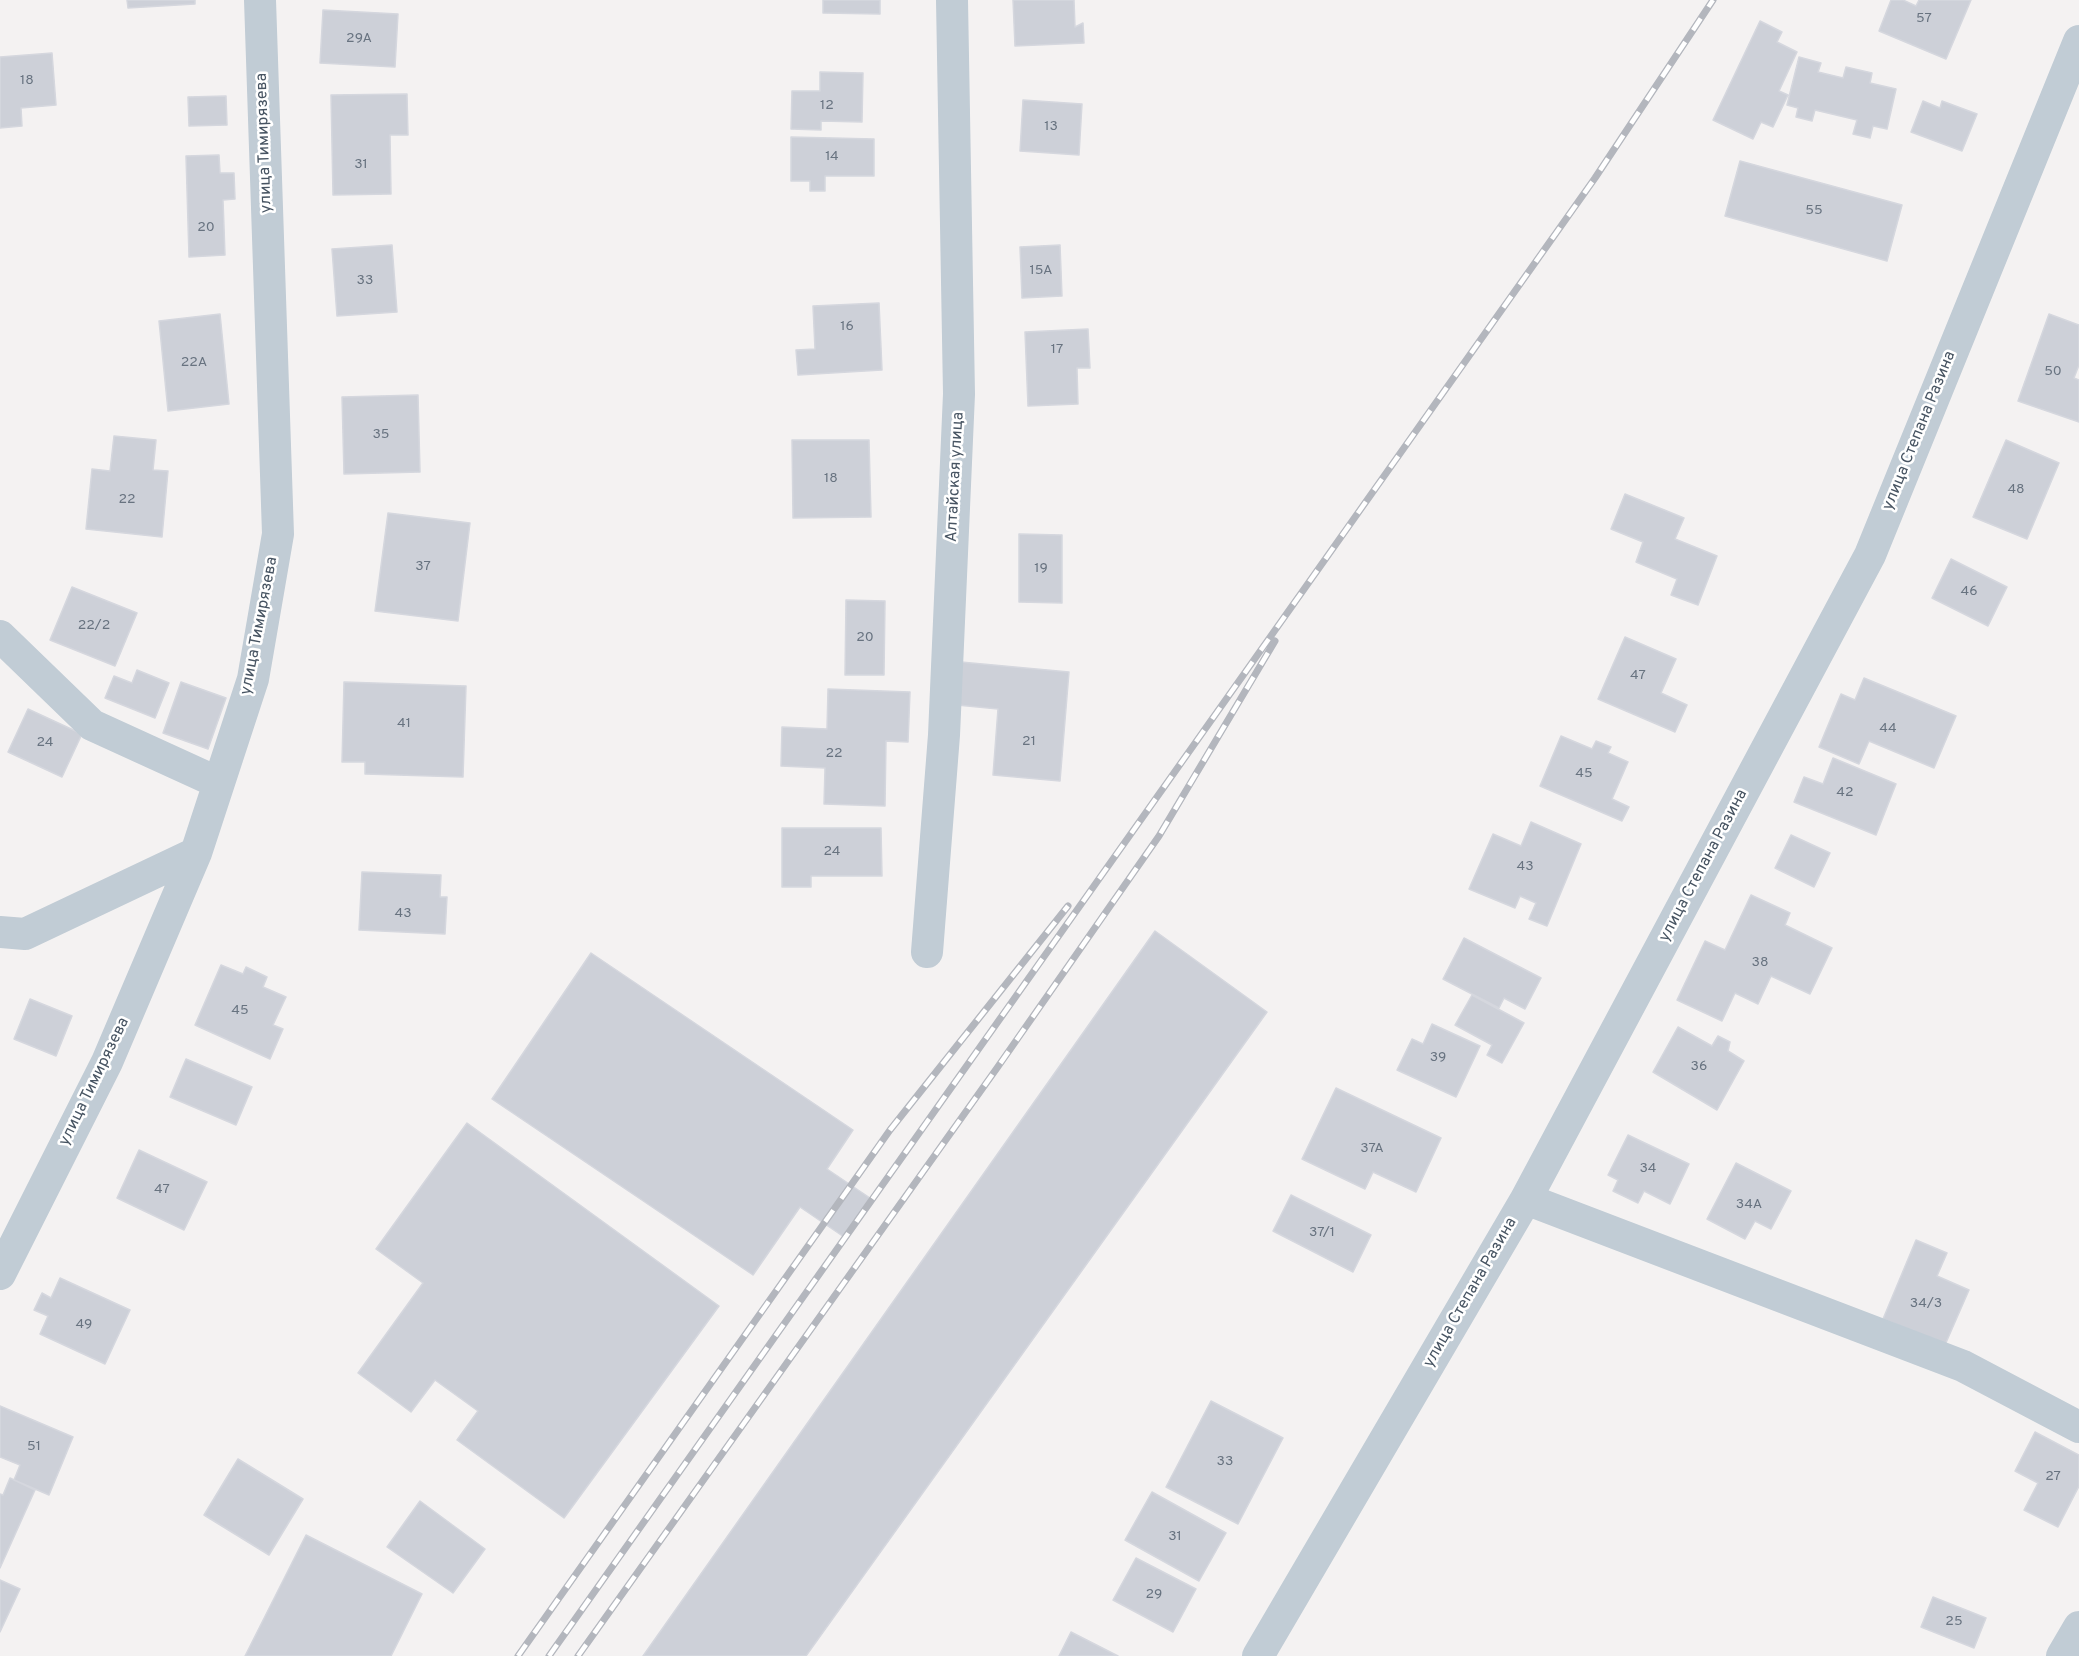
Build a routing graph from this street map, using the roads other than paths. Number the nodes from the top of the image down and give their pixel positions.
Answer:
1 (260, 0) edge
2 (952, 0) edge
3 (2079, 41) edge
4 (0, 636) edge
5 (219, 783) junction
6 (196, 853) junction
7 (0, 932) edge
8 (927, 952) dead end
9 (1526, 1199) junction
10 (0, 1274) edge
11 (2079, 1427) edge
12 (2079, 1627) edge
13 (1258, 1656) edge
14 (2062, 1656) edge

1 - 5 street, улица Тимирязева
2 - 8 street, Алтайская улица
3 - 9 street, улица Степана Разина
4 - 5 street
5 - 6 street, улица Тимирязева
6 - 7 street
6 - 10 street, улица Тимирязева
9 - 11 street
9 - 13 street, улица Степана Разина
12 - 14 street

